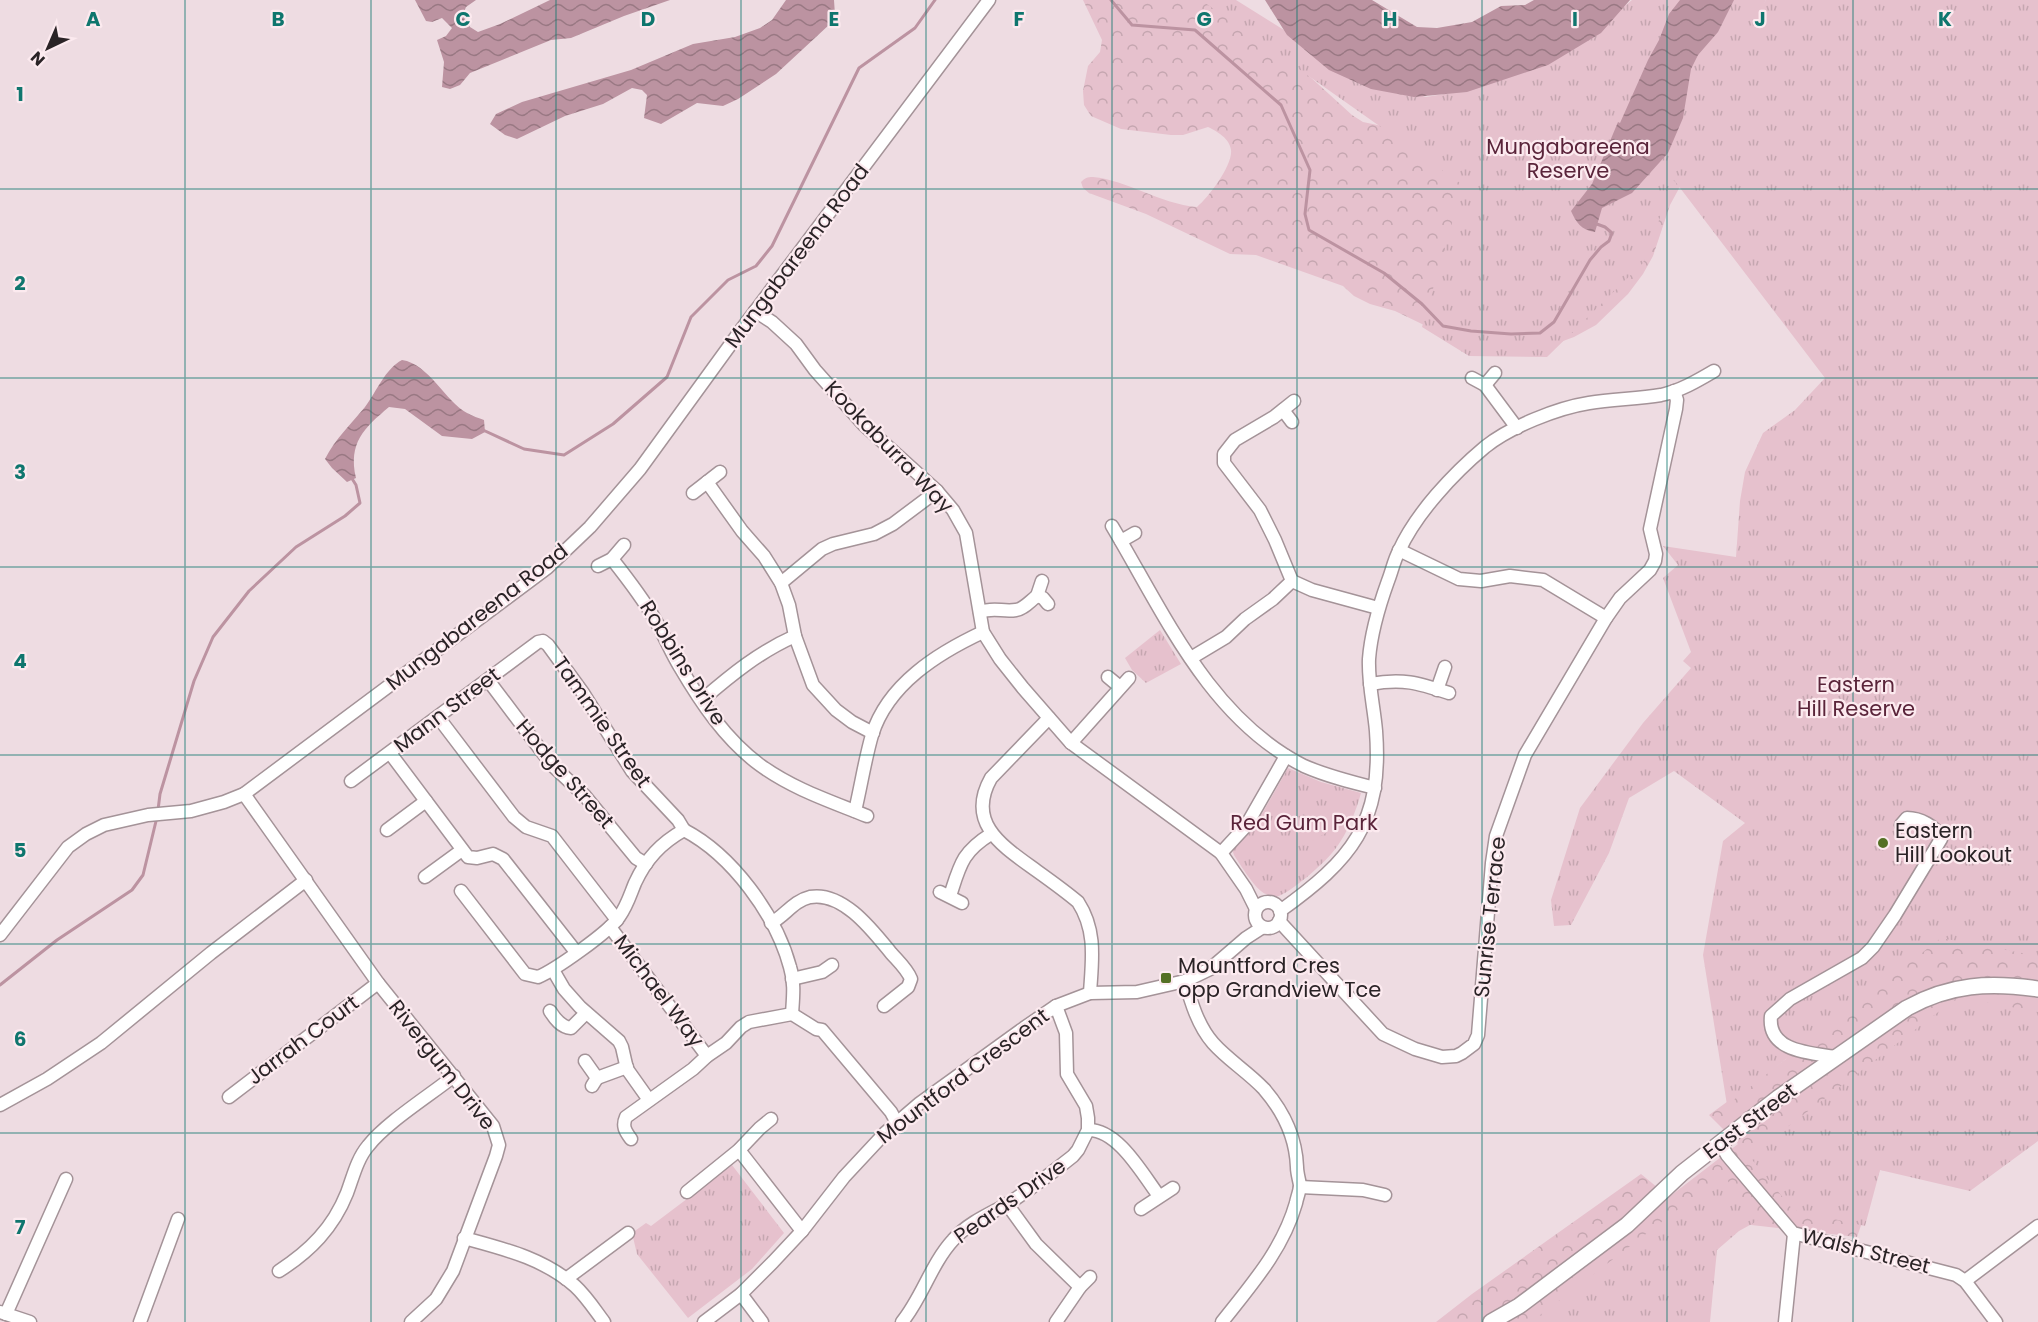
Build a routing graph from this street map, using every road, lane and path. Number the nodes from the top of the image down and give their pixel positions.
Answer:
1 (989, 0) edge
2 (755, 312) junction
3 (1714, 371) dead end
4 (1495, 373) dead end
5 (1472, 378) dead end
6 (1485, 385) junction
7 (1674, 391) junction
8 (1294, 401) dead end
9 (1283, 410) junction
10 (1292, 422) dead end
11 (1517, 428) junction
12 (720, 472) dead end
13 (707, 482) junction
14 (937, 492) junction
15 (693, 493) dead end
16 (1112, 526) dead end
17 (1135, 533) dead end
18 (1121, 541) junction
19 (624, 545) dead end
20 (1399, 550) junction
21 (612, 559) junction
22 (598, 566) dead end
23 (1042, 581) dead end
24 (1292, 581) junction
25 (782, 583) junction
26 (1037, 596) junction
27 (1048, 604) dead end
28 (1378, 608) junction
29 (980, 612) junction
30 (1606, 618) junction
31 (983, 632) junction
32 (795, 636) junction
33 (543, 641) joint
34 (1191, 658) junction
35 (1445, 667) dead end
36 (1108, 677) dead end
37 (488, 680) junction
38 (1370, 684) junction
39 (702, 700) junction
40 (438, 717) junction
41 (1049, 718) junction
42 (873, 733) junction
43 (1071, 743) junction
44 (390, 753) junction
45 (1286, 756) junction
46 (351, 781) dead end
47 (1374, 788) junction
48 (244, 794) junction
49 (426, 801) junction
50 (855, 811) junction
51 (867, 816) dead end
52 (1901, 825) dead end
53 (387, 830) dead end
54 (684, 830) junction
55 (991, 834) junction
56 (462, 850) junction
57 (1221, 853) junction
58 (646, 864) junction
59 (425, 877) dead end
60 (306, 880) junction
61 (461, 891) dead end
62 (962, 903) dead end
63 (1268, 915) junction
64 (614, 923) junction
65 (771, 923) junction
66 (0, 935) edge
67 (576, 952) junction
68 (831, 964) dead end
69 (553, 970) junction
70 (792, 979) junction
71 (1185, 981) junction
72 (378, 983) junction
73 (2038, 989) edge
74 (1090, 993) junction
75 (883, 1006) dead end
76 (1056, 1006) junction
77 (550, 1011) dead end
78 (586, 1013) junction
79 (792, 1014) junction
80 (707, 1056) junction
81 (1836, 1057) junction
82 (585, 1061) dead end
83 (627, 1067) junction
84 (454, 1076) junction
85 (229, 1096) dead end
86 (649, 1100) junction
87 (0, 1105) edge
88 (771, 1119) dead end
89 (897, 1123) junction
90 (1088, 1130) junction
91 (631, 1139) dead end
92 (1720, 1143) junction
93 (739, 1150) junction
94 (690, 1171) dead end
95 (66, 1179) dead end
96 (699, 1182) junction
97 (1300, 1187) junction
98 (1173, 1188) dead end
99 (687, 1192) dead end
100 (1385, 1195) dead end
101 (1159, 1196) junction
102 (1007, 1204) junction
103 (1141, 1209) dead end
104 (178, 1219) dead end
105 (2038, 1226) edge
106 (802, 1231) junction
107 (1794, 1234) junction
108 (464, 1238) junction
109 (631, 1249) dead end
110 (279, 1271) dead end
111 (1090, 1277) dead end
112 (566, 1279) junction
113 (1965, 1281) junction
114 (1080, 1287) junction
115 (741, 1294) junction
116 (3, 1313) edge
117 (906, 1317) edge
118 (30, 1322) edge
119 (140, 1322) edge
120 (411, 1322) edge
121 (604, 1322) edge
122 (704, 1322) edge
123 (762, 1322) edge
124 (919, 1322) edge
125 (1056, 1322) edge
126 (1222, 1322) edge
127 (1491, 1322) edge
128 (1785, 1322) edge
129 (1996, 1322) edge

1 - 2 street, Mungabareena Road
2 - 14 street, Kookaburra Way
2 - 48 street, Mungabareena Road
3 - 7 street, Mountford Crescent
4 - 6 street
5 - 6 street
6 - 11 street
7 - 11 street, Mountford Crescent
7 - 30 street, Sunrise Terrace
8 - 9 street
9 - 10 street
9 - 24 street
11 - 20 street, Mountford Crescent
12 - 13 street
13 - 15 street
13 - 25 street
14 - 25 street
14 - 29 street, Kookaburra Way
16 - 18 street
17 - 18 street
18 - 34 street
19 - 21 street
20 - 28 street, Mountford Crescent
20 - 30 street
21 - 22 street
21 - 39 street, Robbins Drive
23 - 26 street
24 - 28 street
24 - 34 street
25 - 32 street
26 - 27 street
26 - 29 street
28 - 38 street, Mountford Crescent
29 - 31 street, Kookaburra Way
30 - 63 street, Sunrise Terrace
31 - 41 street, Kookaburra Way
31 - 42 street
32 - 39 street
32 - 42 street
33 - 37 street, Mann Street
33 - 54 street, Tammie Street
34 - 45 street
35 - 38 street
36 - 43 street
37 - 40 street, Mann Street
37 - 58 street, Hodge Street
38 - 47 street, Mountford Crescent
39 - 50 street, Robbins Drive
40 - 44 street, Mann Street
40 - 64 street, Michael Way
41 - 43 street, Kookaburra Way
41 - 55 street
42 - 50 street
43 - 57 street, Kookaburra Way
44 - 46 street, Mann Street
44 - 49 street
45 - 47 street
45 - 57 street
47 - 63 street, Mountford Crescent
48 - 60 street, Rivergum Drive
48 - 66 street, Mungabareena Road
49 - 53 street
49 - 56 street
50 - 51 street, Robbins Drive
52 - 81 street
54 - 58 street
54 - 65 street, Tammie Street
55 - 62 street
55 - 74 street
56 - 59 street
56 - 67 street
57 - 63 street, Kookaburra Way
58 - 64 street
60 - 72 street, Rivergum Drive
60 - 87 street
61 - 69 street
63 - 71 street, Mountford Crescent
64 - 67 street
64 - 80 street, Michael Way
65 - 70 street, Tammie Street
65 - 75 street
67 - 69 street
68 - 70 street
69 - 78 street
70 - 79 street, Tammie Street
71 - 74 street, Mountford Crescent
71 - 97 street
72 - 84 street, Rivergum Drive
72 - 85 street, Jarrah Court
73 - 81 main road, East Street
74 - 76 street, Mountford Crescent
76 - 89 street, Mountford Crescent
76 - 90 street
77 - 78 street
78 - 83 street
79 - 80 street
79 - 89 street
80 - 86 street
81 - 92 main road, East Street
82 - 83 street
83 - 86 street
84 - 108 street, Rivergum Drive
84 - 110 street
86 - 91 street
88 - 93 street
89 - 106 street, Mountford Crescent
90 - 101 street
90 - 102 street, Peards Drive
92 - 107 street, Walsh Street
92 - 127 main road, East Street
93 - 96 street
93 - 106 street
94 - 96 street
95 - 116 street
96 - 99 street
97 - 100 street
97 - 126 street
98 - 101 street
101 - 103 street
102 - 114 street
102 - 117 street, Peards Drive
104 - 119 street
105 - 113 street
106 - 115 street, Mountford Crescent
107 - 113 street, Walsh Street
107 - 128 street
108 - 112 street
108 - 120 street, Rivergum Drive
109 - 112 street
111 - 114 street
112 - 121 street
113 - 129 street, Walsh Street
114 - 125 street
115 - 122 street, Mountford Crescent
115 - 123 street
116 - 118 street
117 - 124 street

